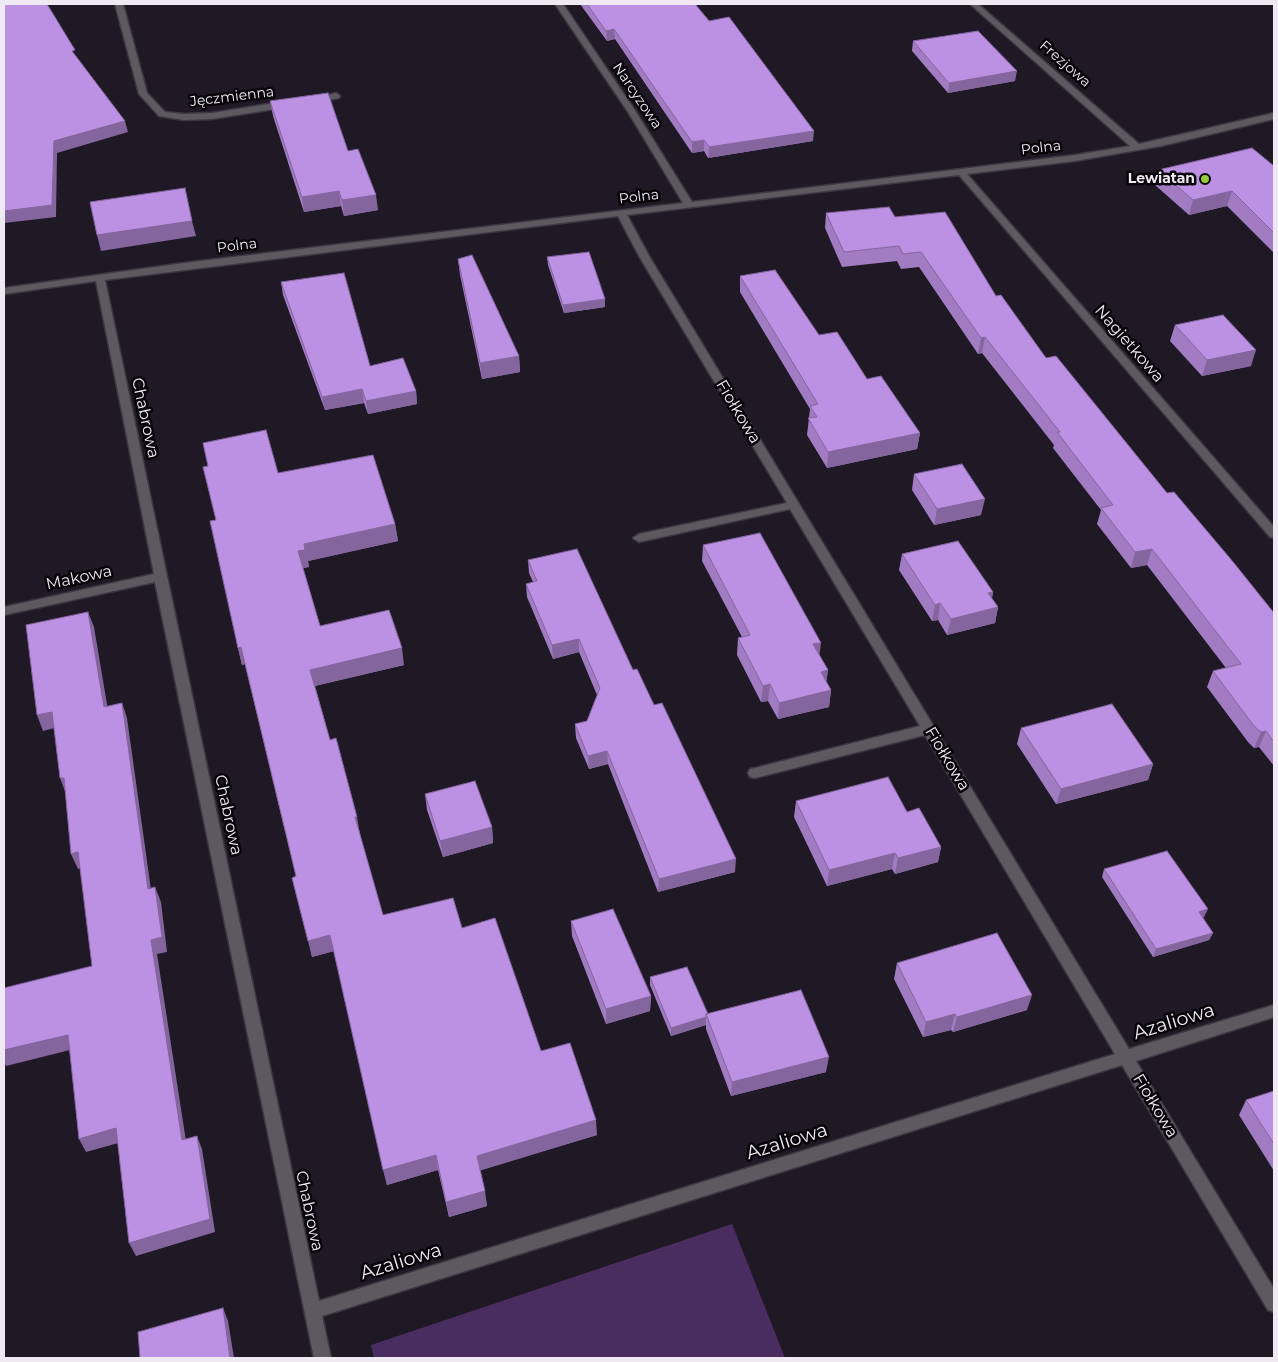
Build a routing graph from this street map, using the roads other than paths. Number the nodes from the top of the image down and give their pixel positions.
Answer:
1 (119, 4) edge
2 (559, 4) edge
3 (974, 4) edge
4 (336, 96) dead end
5 (1274, 116) edge
6 (1137, 147) junction
7 (961, 172) junction
8 (689, 205) junction
9 (621, 213) junction
10 (100, 278) junction
11 (4, 291) edge
12 (794, 505) junction
13 (1274, 534) edge
14 (639, 538) dead end
15 (161, 577) junction
16 (4, 611) edge
17 (929, 729) junction
18 (755, 773) dead end
19 (1274, 1011) edge
20 (1126, 1058) junction
21 (1274, 1304) edge
22 (312, 1311) junction
23 (322, 1358) edge

1 - 4 street, Jęczmienna
2 - 8 street, Narcyzowa
3 - 6 street, Frezjowa
5 - 6 street, Polna
6 - 7 street, Polna
7 - 8 street, Polna
7 - 13 street, Nagietkowa
8 - 9 street, Polna
9 - 10 street, Polna
9 - 12 street, Fiołkowa
10 - 11 street, Polna
10 - 15 street, Chabrowa
12 - 14 street
12 - 17 street, Fiołkowa
15 - 16 street, Makowa
15 - 22 street, Chabrowa
17 - 18 street
17 - 20 street, Fiołkowa
19 - 20 street, Azaliowa
20 - 21 street, Fiołkowa
20 - 22 street, Azaliowa
22 - 23 street, Chabrowa

